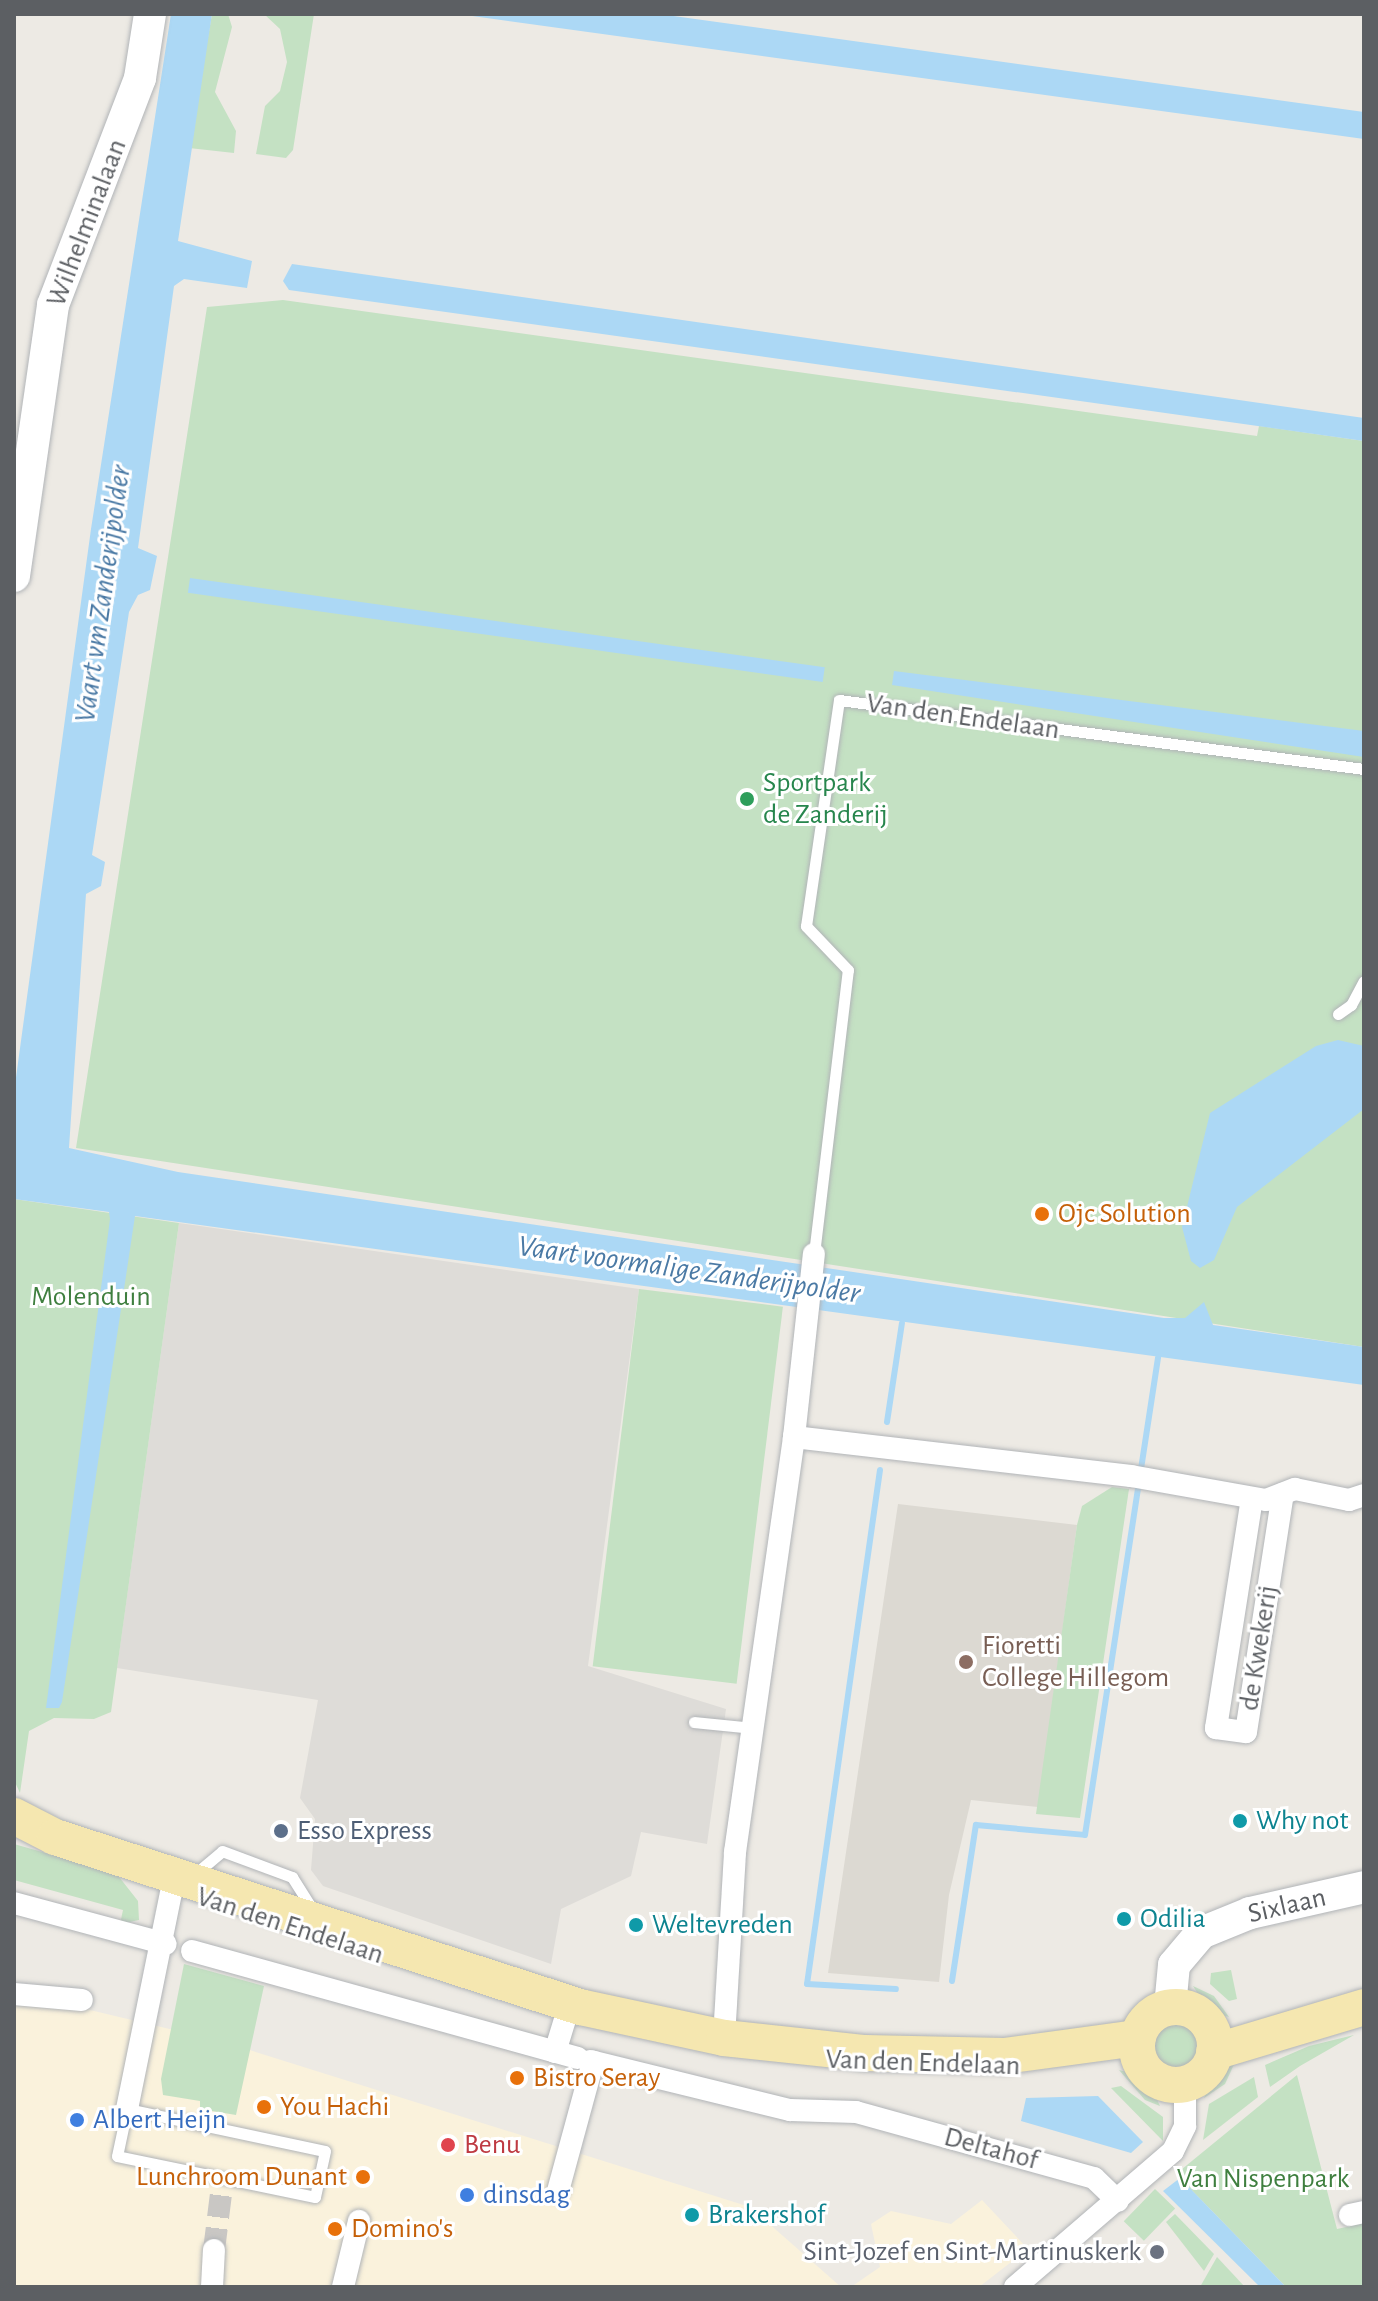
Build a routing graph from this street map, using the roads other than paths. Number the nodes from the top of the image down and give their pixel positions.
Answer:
1 (150, 14) edge
2 (14, 576) edge
3 (1364, 769) edge
4 (1364, 981) edge
5 (1338, 1014) dead end
6 (814, 1254) joint
7 (794, 1437) junction
8 (1283, 1494) junction
9 (1364, 1495) edge
10 (1252, 1498) junction
11 (694, 1722) dead end
12 (753, 1728) junction
13 (14, 1816) edge
14 (14, 1837) edge
15 (179, 1883) junction
16 (1364, 1887) edge
17 (14, 1903) edge
18 (162, 1943) junction
19 (192, 1951) dead end
20 (14, 1994) edge
21 (82, 2000) dead end
22 (1364, 2006) edge
23 (1170, 2007) junction
24 (566, 2016) junction
25 (724, 2038) junction
26 (1212, 2039) junction
27 (1138, 2048) junction
28 (555, 2052) junction
29 (587, 2060) junction
30 (1185, 2083) junction
31 (127, 2109) junction
32 (856, 2112) joint
33 (558, 2191) dead end
34 (1118, 2201) junction
35 (359, 2221) dead end
36 (214, 2250) tunnel mouth
37 (212, 2287) edge
38 (343, 2287) edge
39 (1015, 2287) edge

1 - 2 main road, Wilhelminalaan
3 - 6 lane, Van den Endelaan
4 - 5 lane
6 - 7 street, Van den Endelaan
7 - 10 street
7 - 12 street, Van den Endelaan
8 - 9 street
8 - 10 street
8 - 10 street, de Kwekerij
11 - 12 lane
12 - 25 street, Van den Endelaan
13 - 15 main road, Van den Endelaan
14 - 15 main road, Van den Endelaan
15 - 18 street
15 - 24 main road, Van den Endelaan
15 - 25 main road, Van den Endelaan
16 - 23 main road, Sixlaan
17 - 18 street
18 - 31 street
19 - 28 street, Van den Endelaan
20 - 21 street
22 - 26 main road
23 - 26 main road
23 - 27 main road
24 - 27 main road, Van den Endelaan
24 - 28 street
25 - 27 main road, Van den Endelaan
26 - 30 main road
27 - 30 main road
28 - 29 street, Van den Endelaan
29 - 32 street, Van den Endelaan
29 - 33 street
30 - 34 street
31 - 31 lane
32 - 34 street, Deltahof
34 - 39 street
35 - 38 street
36 - 37 street

